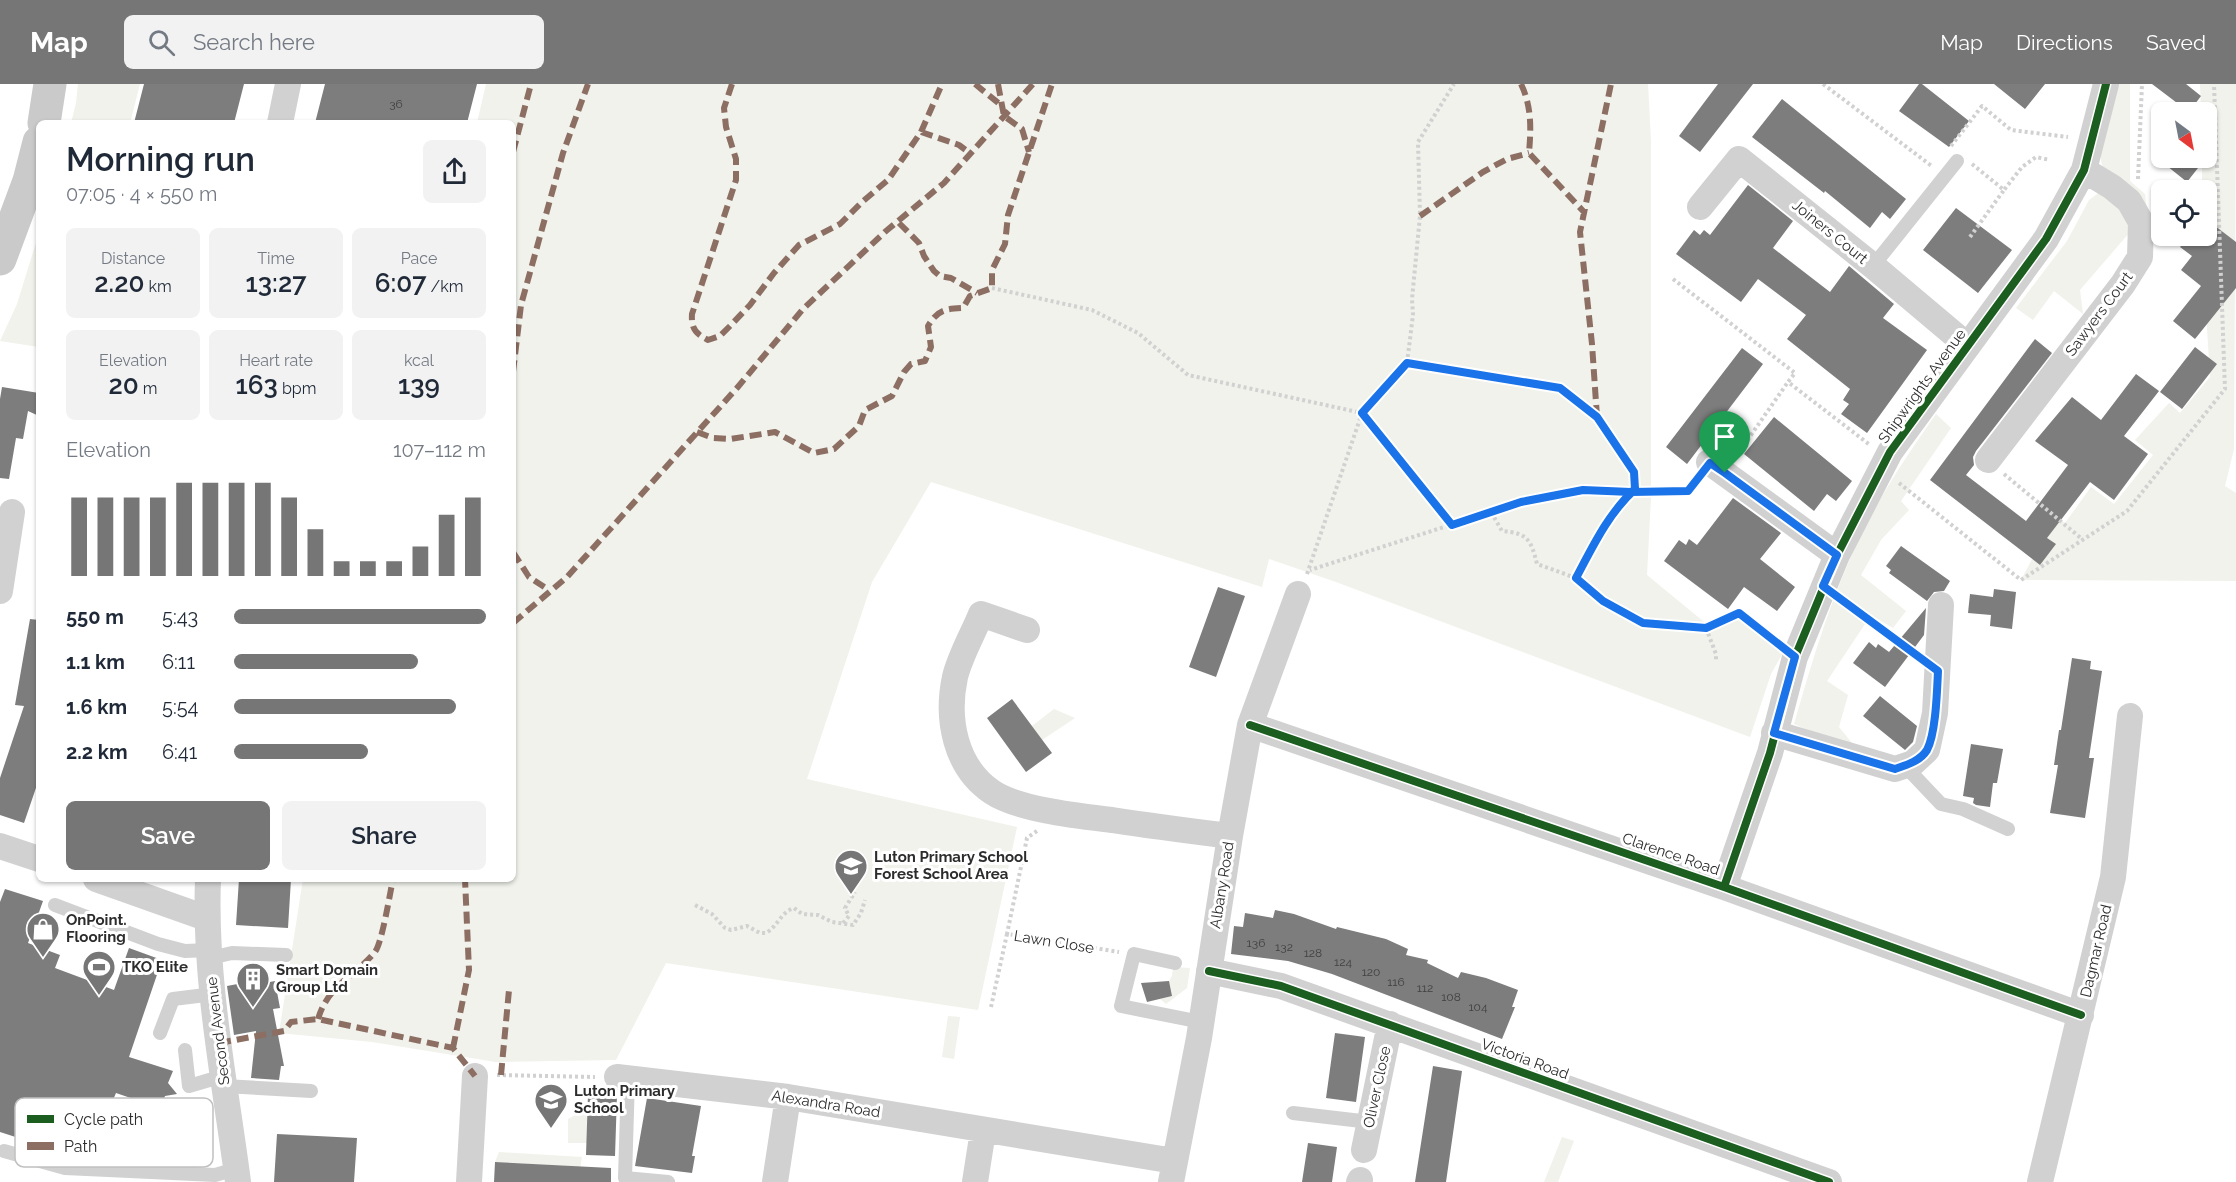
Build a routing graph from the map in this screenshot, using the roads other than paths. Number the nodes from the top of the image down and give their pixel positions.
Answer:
1 (50, 84) edge
2 (288, 84) edge
3 (2106, 84) edge
4 (44, 120) edge
5 (281, 120) edge
6 (36, 154) edge
7 (1957, 161) road end
8 (2084, 170) junction
9 (1700, 207) dead end
10 (0, 259) edge
11 (1873, 266) junction
12 (1968, 346) junction
13 (1988, 460) road end
14 (1715, 466) road end
15 (12, 512) dead end
16 (1837, 555) junction
17 (0, 591) edge
18 (1298, 594) dead end
19 (1941, 605) dead end
20 (1027, 630) dead end
21 (2130, 716) dead end
22 (1250, 725) junction
23 (1774, 733) junction
24 (1905, 766) junction
25 (2008, 829) dead end
26 (1230, 836) junction
27 (0, 846) edge
28 (36, 858) edge
29 (104, 882) edge
30 (208, 882) edge
31 (1724, 886) junction
32 (55, 905) dead end
33 (206, 918) junction
34 (209, 954) junction
35 (286, 955) dead end
36 (1175, 963) dead end
37 (1209, 970) junction
38 (214, 994) junction
39 (2081, 1015) junction
40 (1201, 1022) junction
41 (1390, 1024) junction
42 (160, 1033) dead end
43 (184, 1050) dead end
44 (475, 1076) road end
45 (622, 1077) joint
46 (224, 1081) junction
47 (311, 1091) dead end
48 (788, 1097) junction
49 (1293, 1113) dead end
50 (1370, 1122) junction
51 (983, 1131) junction
52 (1364, 1150) dead end
53 (4, 1151) dead end
54 (15, 1154) edge
55 (61, 1167) edge
56 (1173, 1172) edge
57 (237, 1176) edge
58 (469, 1182) edge
59 (668, 1182) edge
60 (774, 1182) edge
61 (975, 1182) edge
62 (1829, 1182) edge
63 (2040, 1182) edge

1 - 4 street
2 - 5 street
3 - 8 street, Shipwrights Avenue
6 - 10 street
7 - 11 lane
8 - 12 street, Shipwrights Avenue
8 - 13 street, Sawyers Court
9 - 11 street, Joiners Court
11 - 12 street, Joiners Court
12 - 16 street, Shipwrights Avenue
14 - 16 street
15 - 17 street
16 - 23 street, Shipwrights Avenue
18 - 22 street, Albany Road
19 - 24 street
20 - 26 street
21 - 39 street, Dagmar Road
22 - 26 street, Albany Road
22 - 31 street, Clarence Road
23 - 24 street
23 - 31 street, Shipwrights Avenue
24 - 25 lane
26 - 37 street, Albany Road
27 - 28 street
29 - 33 street
30 - 33 street, Second Avenue
31 - 39 street, Clarence Road
32 - 34 lane
33 - 34 street, Second Avenue
34 - 35 lane
34 - 38 street, Second Avenue
36 - 40 lane
37 - 40 street, Albany Road
37 - 41 street, Victoria Road
38 - 42 lane
38 - 46 street, Second Avenue
39 - 63 street, Dagmar Road
40 - 56 street, Albany Road
41 - 50 street, Oliver Close
41 - 62 street, Victoria Road
43 - 46 lane
44 - 58 street
45 - 48 street, Alexandra Road
45 - 59 lane
46 - 47 lane
46 - 57 street, Second Avenue
48 - 51 street, Alexandra Road
48 - 60 street
49 - 50 lane
50 - 52 street, Oliver Close
51 - 56 street, Alexandra Road
51 - 61 street
53 - 54 lane
55 - 57 lane

